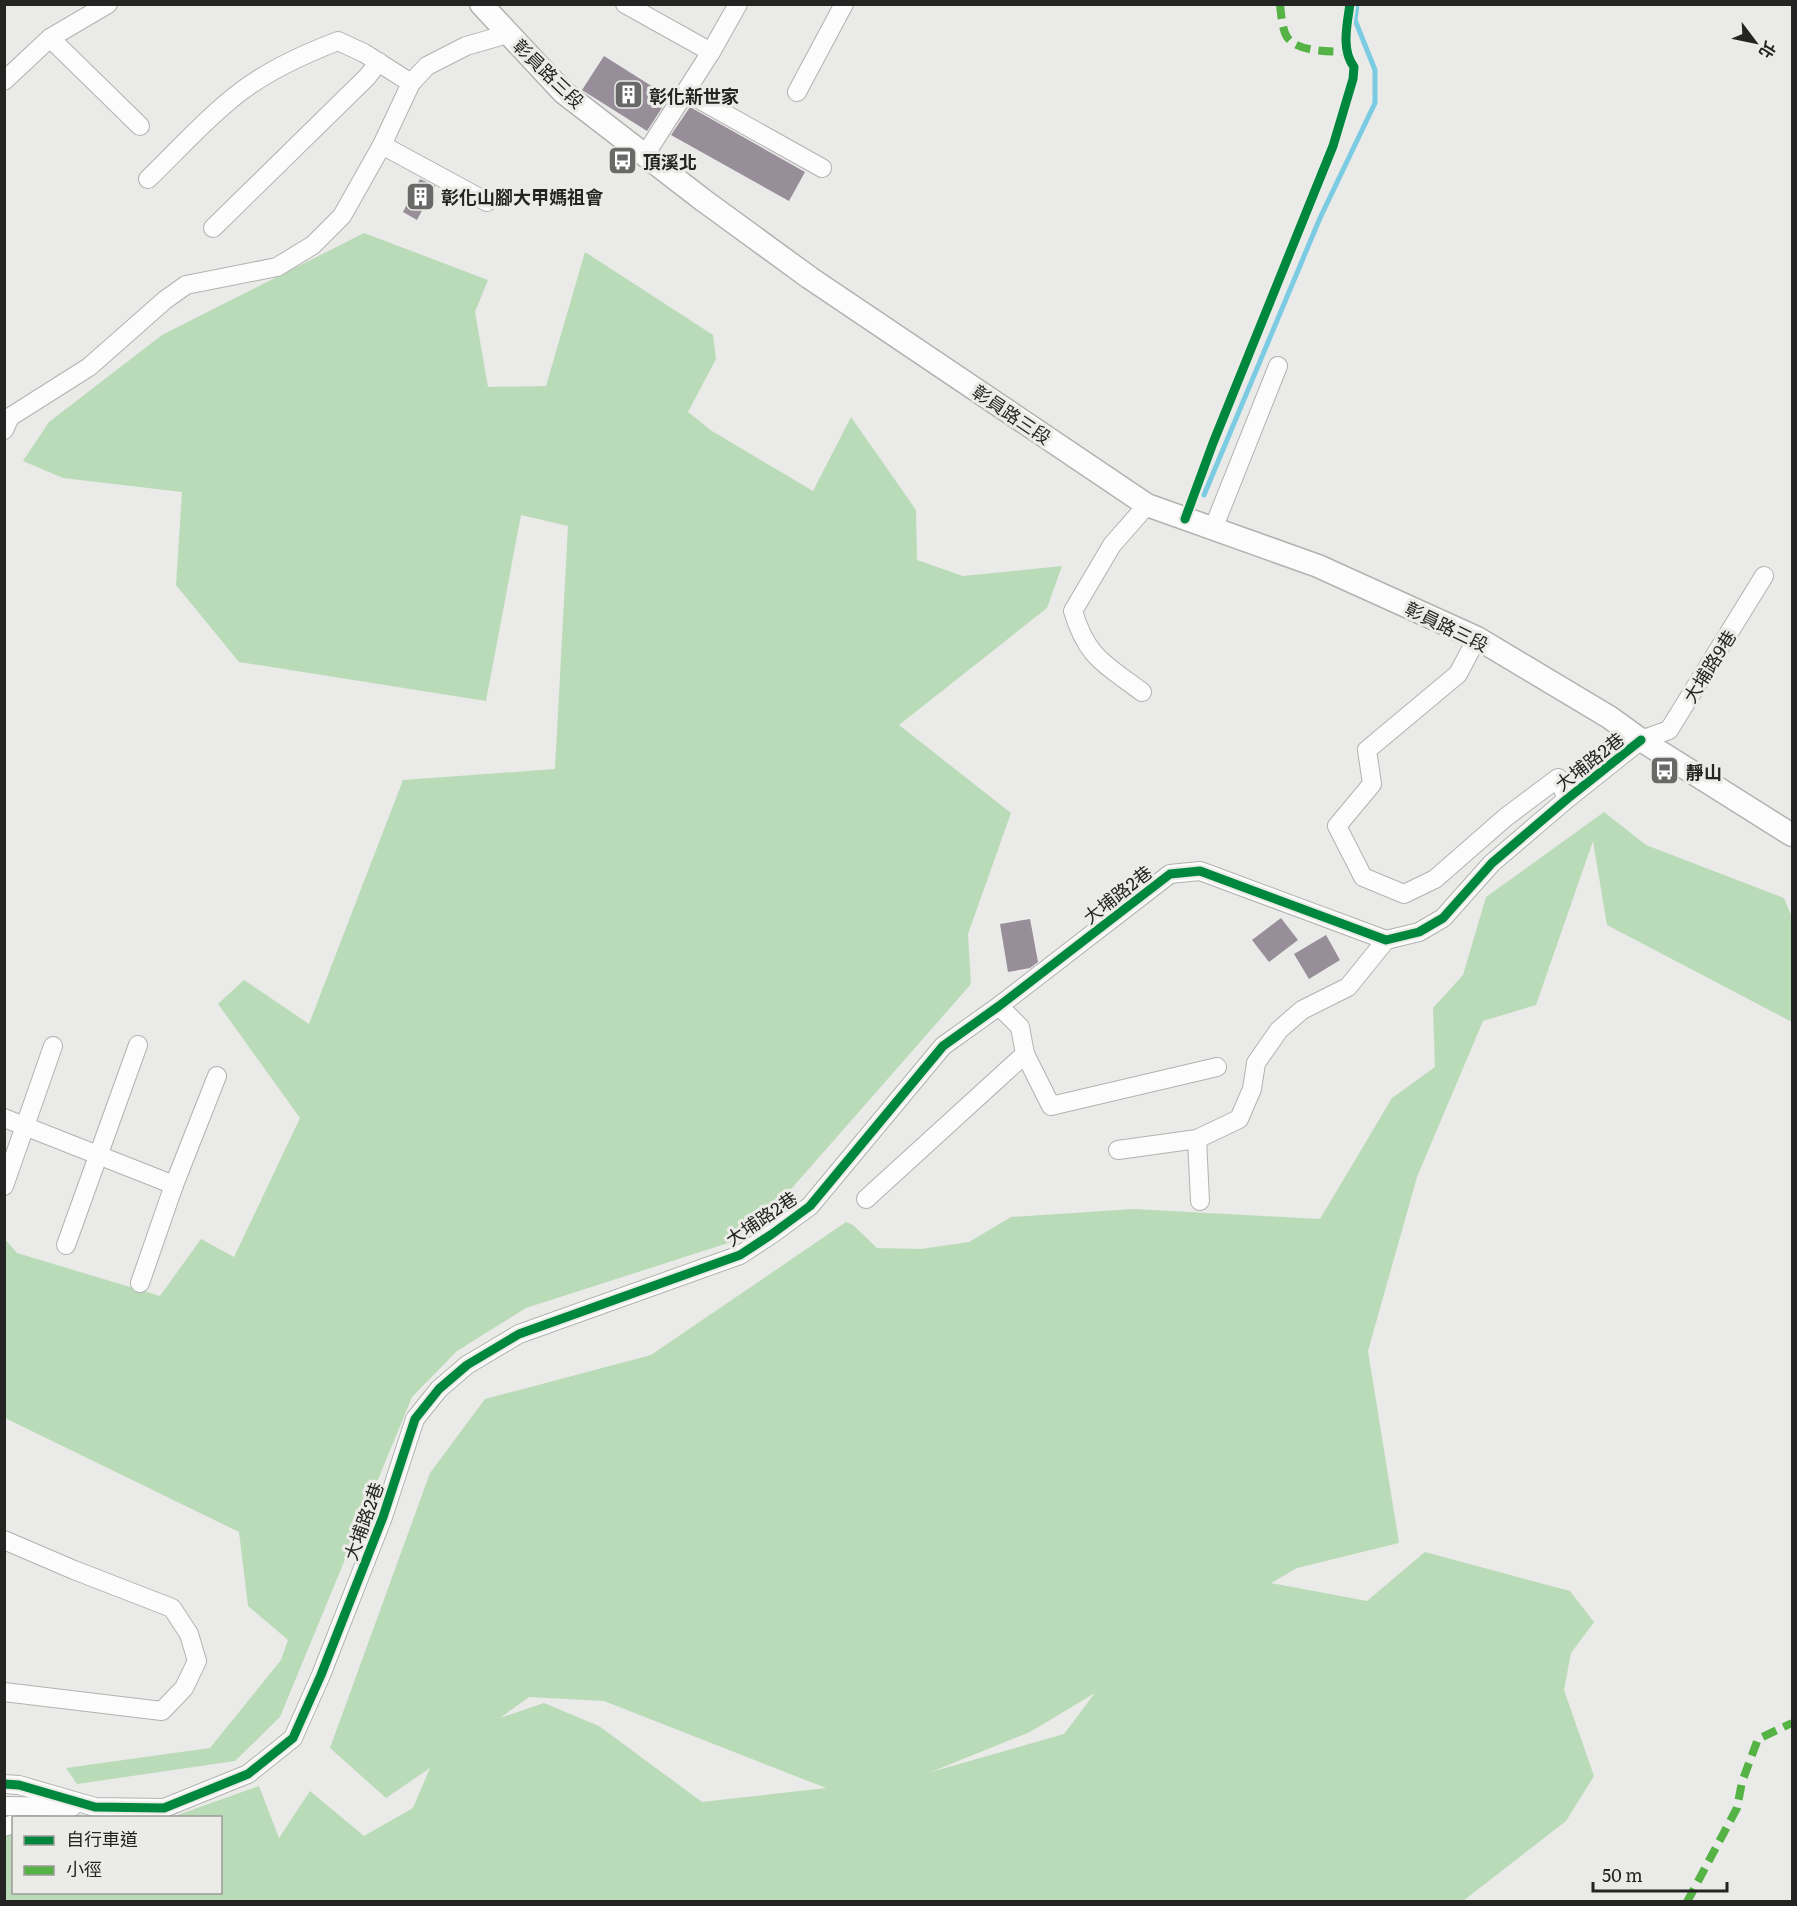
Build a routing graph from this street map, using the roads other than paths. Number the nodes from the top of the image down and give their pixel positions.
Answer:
1 (108, 4) edge
2 (481, 4) edge
3 (625, 4) edge
4 (738, 4) edge
5 (844, 4) edge
6 (508, 34) junction
7 (50, 38) junction
8 (711, 52) junction
9 (379, 62) junction
10 (4, 81) edge
11 (411, 84) junction
12 (686, 92) junction
13 (797, 92) dead end
14 (140, 126) dead end
15 (382, 145) junction
16 (645, 155) junction
17 (822, 168) dead end
18 (148, 179) dead end
19 (487, 202) dead end
20 (213, 228) dead end
21 (1278, 366) dead end
22 (4, 429) edge
23 (1147, 505) junction
24 (1213, 529) junction
25 (1764, 576) dead end
26 (1477, 638) junction
27 (1142, 692) dead end
28 (1641, 740) junction
29 (1567, 799) junction
30 (1792, 835) edge
31 (1386, 940) junction
32 (999, 1006) junction
33 (138, 1045) dead end
34 (53, 1046) dead end
35 (1025, 1054) junction
36 (1216, 1066) dead end
37 (217, 1076) dead end
38 (4, 1118) edge
39 (25, 1126) junction
40 (1197, 1139) junction
41 (1118, 1150) dead end
42 (98, 1155) junction
43 (174, 1185) junction
44 (4, 1186) edge
45 (866, 1199) dead end
46 (1200, 1201) dead end
47 (66, 1245) dead end
48 (140, 1283) dead end
49 (4, 1540) edge
50 (4, 1692) edge
51 (4, 1784) edge
52 (4, 1806) edge
53 (95, 1807) junction
54 (54, 1816) edge

1 - 7 street
2 - 6 main road, 彰員路三段
3 - 8 street
4 - 8 street
5 - 13 street
6 - 11 street
6 - 16 main road, 彰員路三段
7 - 10 street
7 - 14 street
8 - 12 street
9 - 11 street
9 - 18 street
9 - 20 street
11 - 15 street
12 - 16 street
12 - 17 street
15 - 19 street
15 - 22 street
16 - 23 main road, 彰員路三段
21 - 24 street
23 - 24 main road, 彰員路三段
23 - 27 street
24 - 26 main road, 彰員路三段
25 - 28 street, 大埔路9巷
26 - 28 main road, 彰員路三段
26 - 29 street
28 - 29 street, 大埔路2巷
28 - 30 main road, 彰員路三段
29 - 31 street, 大埔路2巷
31 - 32 street, 大埔路2巷
31 - 40 street
32 - 35 street
32 - 53 street, 大埔路2巷
33 - 42 street
34 - 39 street
35 - 36 street
35 - 45 street
37 - 43 street
38 - 39 street
39 - 42 street
39 - 44 street
40 - 41 street
40 - 46 street
42 - 43 street
42 - 47 street
43 - 48 street
49 - 50 street
51 - 53 street, 大埔路2巷
52 - 53 street
53 - 54 street

